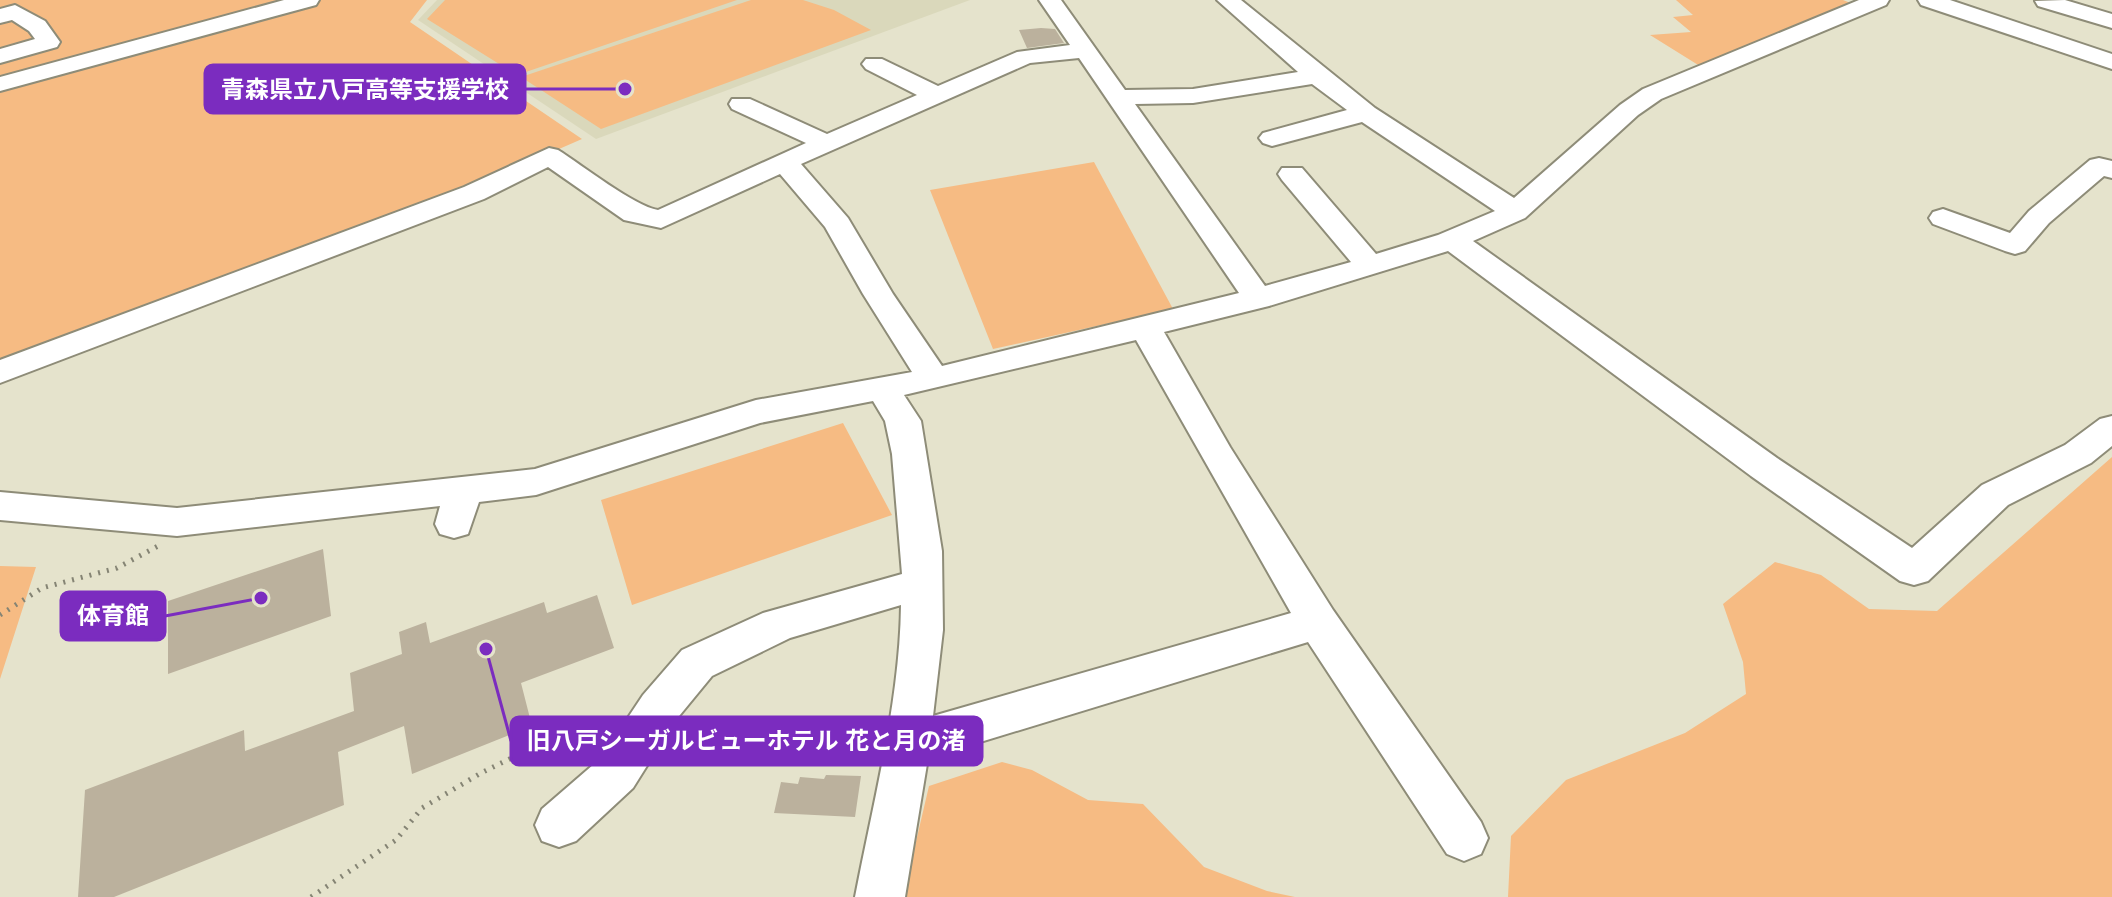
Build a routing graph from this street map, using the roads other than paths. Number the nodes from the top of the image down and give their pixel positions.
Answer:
1 (308, 0) edge
2 (1050, 0) edge
3 (1228, 0) edge
4 (1878, 0) edge
5 (1929, 0) edge
6 (2046, 1) edge
7 (0, 16) edge
8 (2112, 21) edge
9 (1083, 51) junction
10 (0, 56) edge
11 (2112, 62) edge
12 (874, 64) dead end
13 (1317, 76) junction
14 (0, 84) edge
15 (937, 95) junction
16 (1116, 97) junction
17 (741, 104) dead end
18 (1366, 113) junction
19 (1272, 138) dead end
20 (827, 143) junction
21 (784, 162) junction
22 (2112, 170) edge
23 (1292, 174) dead end
24 (1515, 212) junction
25 (1943, 218) dead end
26 (1451, 239) junction
27 (1370, 266) junction
28 (1258, 299) junction
29 (1145, 327) junction
30 (0, 372) edge
31 (934, 379) junction
32 (882, 388) junction
33 (2112, 428) edge
34 (0, 506) edge
35 (921, 584) junction
36 (1318, 622) junction
37 (907, 744) junction
38 (559, 825) dead end
39 (1464, 838) dead end
40 (880, 897) edge

1 - 14 street
2 - 9 street
3 - 13 street
4 - 24 street
5 - 11 street
6 - 8 street
7 - 10 street
9 - 15 street
9 - 16 street
12 - 15 street
13 - 16 street
13 - 18 street
15 - 20 street
16 - 28 street
17 - 20 street
18 - 19 street
18 - 24 street
20 - 21 street
21 - 30 street
21 - 31 street
22 - 25 street
23 - 27 street
24 - 26 street
26 - 27 street
26 - 33 street
27 - 28 street
28 - 29 street
29 - 31 street
29 - 36 street
31 - 32 street
32 - 34 street
32 - 35 street
35 - 37 street
35 - 38 street
36 - 37 street
36 - 39 street
37 - 40 street

